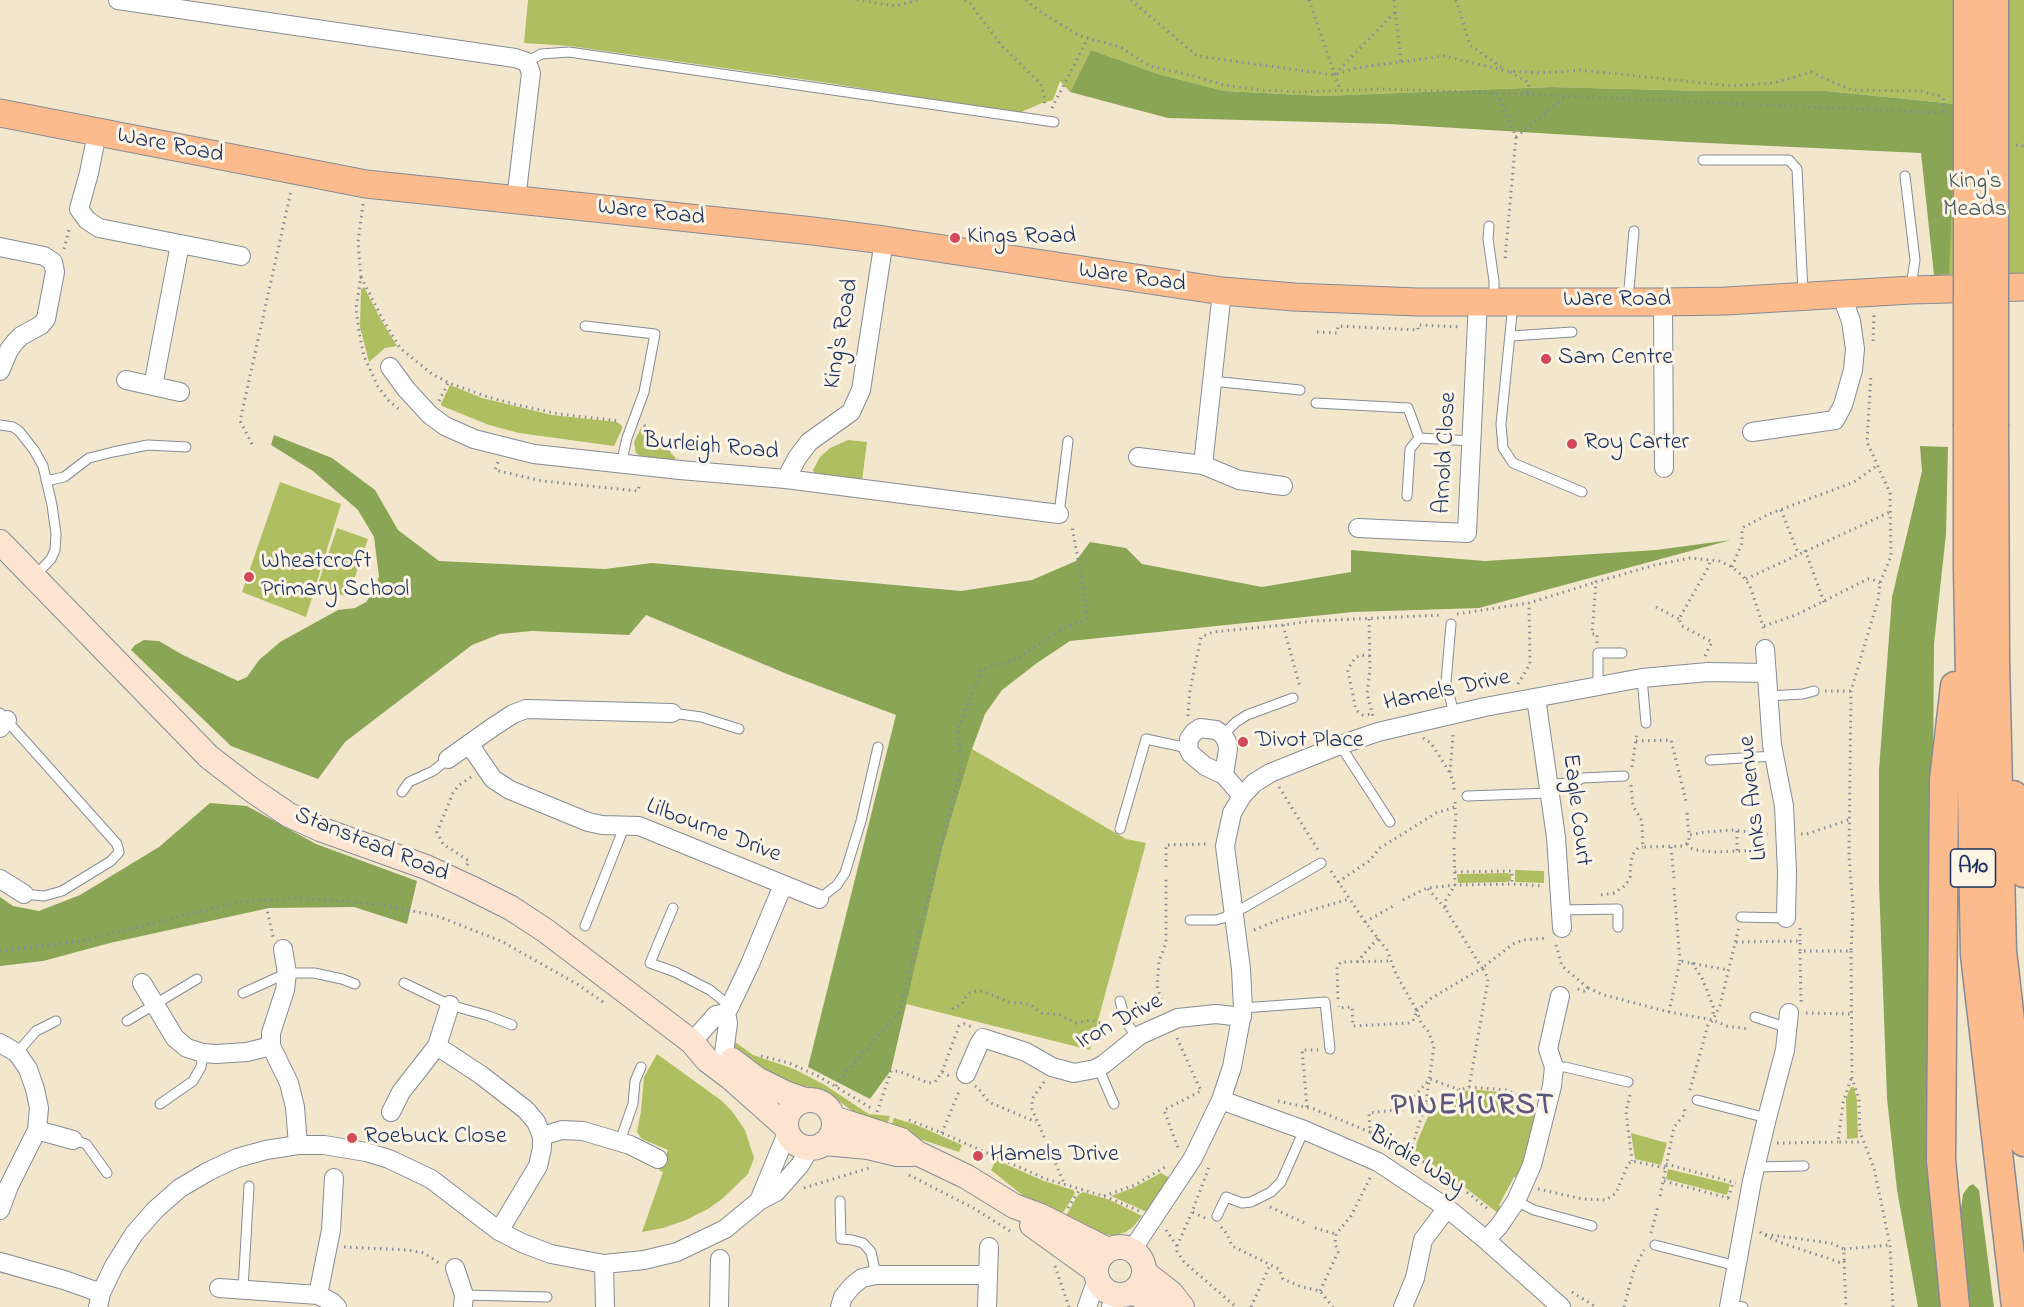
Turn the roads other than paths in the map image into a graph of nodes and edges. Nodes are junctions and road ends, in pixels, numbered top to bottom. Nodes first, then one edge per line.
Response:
1 (118, 0) edge
2 (1968, 0) edge
3 (1994, 0) edge
4 (527, 62) junction
5 (0, 113) edge
6 (1048, 122) road end
7 (97, 133) junction
8 (1703, 160) dead end
9 (1905, 176) dead end
10 (516, 200) junction
11 (1489, 226) dead end
12 (1634, 231) dead end
13 (884, 240) junction
14 (180, 244) junction
15 (0, 247) edge
16 (241, 256) dead end
17 (2024, 287) edge
18 (1911, 290) junction
19 (1222, 291) junction
20 (1842, 294) junction
21 (1803, 297) junction
22 (1495, 301) junction
23 (1628, 301) junction
24 (1663, 302) junction
25 (585, 326) dead end
26 (1572, 333) dead end
27 (1511, 336) junction
28 (390, 367) dead end
29 (0, 371) edge
30 (126, 380) dead end
31 (1212, 381) junction
32 (153, 386) junction
33 (1300, 390) dead end
34 (180, 392) dead end
35 (1316, 403) dead end
36 (0, 424) edge
37 (1981, 426) junction
38 (1752, 432) dead end
39 (1419, 438) junction
40 (1068, 441) dead end
41 (1472, 441) junction
42 (186, 447) dead end
43 (1138, 457) dead end
44 (621, 465) junction
45 (1203, 465) junction
46 (1664, 468) dead end
47 (786, 479) junction
48 (46, 481) junction
49 (1283, 486) dead end
50 (1582, 492) dead end
51 (1407, 496) dead end
52 (1059, 514) joint
53 (1358, 528) dead end
54 (0, 542) edge
55 (1968, 568) junction
56 (34, 577) junction
57 (1451, 624) dead end
58 (1765, 649) road end
59 (1622, 654) dead end
60 (1995, 660) junction
61 (1767, 673) junction
62 (1642, 678) junction
63 (1598, 687) junction
64 (1814, 692) road end
65 (1768, 696) junction
66 (1293, 698) road end
67 (1536, 698) junction
68 (672, 713) joint
69 (1454, 714) junction
70 (2, 720) edge
71 (1646, 723) road end
72 (739, 729) dead end
73 (1223, 735) junction
74 (1191, 740) junction
75 (469, 744) junction
76 (1340, 745) junction
77 (878, 747) dead end
78 (1774, 756) junction
79 (448, 759) joint
80 (1710, 760) dead end
81 (1224, 775) junction
82 (1624, 777) dead end
83 (1550, 789) junction
84 (402, 792) dead end
85 (1242, 796) junction
86 (1467, 796) dead end
87 (1390, 822) dead end
88 (625, 825) junction
89 (1120, 829) dead end
90 (1325, 865) road end
91 (2024, 873) edge
92 (0, 879) edge
93 (783, 885) junction
94 (24, 894) joint
95 (819, 899) joint
96 (673, 908) dead end
97 (1234, 912) junction
98 (1741, 917) dead end
99 (1786, 918) joint
100 (1561, 919) joint
101 (1191, 920) dead end
102 (585, 926) dead end
103 (1618, 927) dead end
104 (283, 949) road end
105 (287, 974) junction
106 (197, 979) dead end
107 (142, 983) dead end
108 (404, 983) dead end
109 (355, 984) dead end
110 (243, 993) dead end
111 (1560, 996) road end
112 (1120, 1001) dead end
113 (155, 1005) junction
114 (450, 1005) junction
115 (728, 1010) junction
116 (1242, 1012) junction
117 (1755, 1017) dead end
118 (1793, 1018) joint
119 (56, 1021) dead end
120 (127, 1021) dead end
121 (512, 1025) dead end
122 (1137, 1037) junction
123 (692, 1042) junction
124 (0, 1043) edge
125 (271, 1046) junction
126 (437, 1046) junction
127 (1330, 1049) road end
128 (17, 1053) junction
129 (203, 1053) junction
130 (724, 1053) junction
131 (641, 1067) dead end
132 (1098, 1067) junction
133 (1554, 1068) junction
134 (965, 1078) road end
135 (1628, 1082) road end
136 (805, 1100) junction
137 (1221, 1100) junction
138 (1697, 1100) dead end
139 (160, 1104) dead end
140 (1114, 1104) dead end
141 (391, 1112) dead end
142 (833, 1118) junction
143 (1767, 1118) junction
144 (37, 1130) junction
145 (786, 1130) junction
146 (1304, 1130) junction
147 (542, 1136) junction
148 (73, 1140) joint
149 (620, 1142) junction
150 (2024, 1142) edge
151 (298, 1145) junction
152 (817, 1146) junction
153 (658, 1159) dead end
154 (910, 1163) junction
155 (1804, 1166) dead end
156 (107, 1173) dead end
157 (1754, 1174) junction
158 (334, 1178) dead end
159 (249, 1186) dead end
160 (840, 1200) dead end
161 (759, 1201) junction
162 (1516, 1201) junction
163 (1014, 1206) junction
164 (1447, 1208) junction
165 (0, 1210) edge
166 (1216, 1219) road end
167 (1592, 1226) dead end
168 (499, 1231) junction
169 (1486, 1240) junction
170 (1651, 1244) road end
171 (990, 1247) dead end
172 (1108, 1250) junction
173 (1132, 1250) junction
174 (720, 1259) dead end
175 (0, 1262) edge
176 (604, 1264) junction
177 (1737, 1266) junction
178 (455, 1268) road end
179 (1144, 1272) junction
180 (876, 1275) junction
181 (987, 1275) junction
182 (1096, 1275) junction
183 (219, 1288) dead end
184 (243, 1289) junction
185 (318, 1295) junction
186 (547, 1297) dead end
187 (1121, 1298) edge
188 (99, 1300) edge
189 (463, 1301) edge
190 (1173, 1306) edge
191 (1405, 1306) edge
192 (1734, 1306) edge
193 (337, 1307) edge
194 (604, 1307) edge
195 (719, 1307) edge
196 (840, 1307) edge
197 (987, 1307) edge
198 (1087, 1307) edge
199 (1560, 1307) edge
200 (1955, 1307) edge
201 (2016, 1307) edge

1 - 4 street
2 - 37 highway, A10, bridge
3 - 37 highway, A10, bridge
4 - 6 lane
4 - 10 street
5 - 7 main road, Ware Road
7 - 10 main road, Ware Road
7 - 14 street
8 - 21 lane
9 - 18 lane
10 - 13 main road, Ware Road
11 - 22 lane
12 - 23 lane
13 - 19 main road, Ware Road
13 - 47 street, King's Road
14 - 16 street
14 - 32 street
15 - 29 street
17 - 18 main road, Ware Road
18 - 20 main road, Ware Road
19 - 22 main road, Ware Road
19 - 31 street
20 - 21 main road, Ware Road
20 - 38 street
21 - 24 main road, Ware Road
22 - 23 main road, Ware Road
22 - 27 lane
22 - 41 street, Arnold Close
23 - 24 main road, Ware Road
24 - 46 street
25 - 44 lane
26 - 27 lane
27 - 50 lane
28 - 44 street, Burleigh Road
30 - 32 street
31 - 33 lane
31 - 45 street
32 - 34 street
35 - 39 lane
36 - 48 lane
37 - 55 highway, A10
37 - 60 highway, A10
39 - 41 lane
39 - 51 lane
40 - 52 lane
41 - 53 street, Arnold Close
42 - 48 lane
43 - 45 street
44 - 47 street, Burleigh Road
45 - 49 street
47 - 52 street, Burleigh Road
48 - 56 lane
54 - 56 main road, Stanstead Road
55 - 200 highway
55 - 201 highway, A10
56 - 123 main road, Stanstead Road
57 - 69 lane
58 - 61 street, Links Avenue
59 - 63 lane
60 - 91 highway
60 - 150 highway, A10
61 - 62 street, Hamels Drive
61 - 65 street, Links Avenue
62 - 63 street, Hamels Drive
62 - 71 lane
63 - 67 street, Hamels Drive
64 - 65 lane
65 - 78 street, Links Avenue
66 - 73 lane
67 - 69 street, Hamels Drive
67 - 83 street, Eagle Court
68 - 72 lane
68 - 75 street
69 - 76 street, Hamels Drive
70 - 94 lane
73 - 74 street
73 - 81 street
74 - 81 street
74 - 89 lane
75 - 79 street
75 - 88 street, Lilbourne Drive
76 - 85 street, Hamels Drive
76 - 87 lane
77 - 95 lane
78 - 80 lane
78 - 99 street, Links Avenue
79 - 84 lane
81 - 85 street
82 - 83 lane
83 - 86 lane
83 - 100 street, Eagle Court
85 - 97 street, Hamels Drive
88 - 93 street, Lilbourne Drive
88 - 102 lane, Lilbourne Drive
90 - 97 lane
92 - 94 street
93 - 95 street, Lilbourne Drive
93 - 115 street, Lilbourne Drive
96 - 115 lane
97 - 101 lane
97 - 116 street, Hamels Drive
98 - 99 lane
100 - 103 lane
104 - 105 street
105 - 109 lane
105 - 110 lane
105 - 125 street
106 - 113 lane
107 - 113 street
108 - 114 lane
111 - 133 street
112 - 122 lane
113 - 120 lane
113 - 129 street
114 - 121 lane
114 - 126 street
115 - 123 street, Lilbourne Drive
115 - 130 street, Lilbourne Drive
116 - 122 street, Iron Drive
116 - 127 lane
116 - 137 street, Hamels Drive
117 - 118 lane
118 - 143 street
119 - 128 lane
122 - 132 street, Iron Drive
123 - 130 main road, Stanstead Road
123 - 145 main road, Stanstead Road
124 - 128 street
125 - 129 street
125 - 151 street
126 - 141 street
126 - 147 street
128 - 144 street
129 - 139 lane
130 - 136 main road, Stanstead Road
131 - 149 lane
132 - 134 street, Iron Drive
132 - 140 lane
133 - 135 lane
133 - 162 street
136 - 142 main road
136 - 145 main road
137 - 146 street, Birdie Way
137 - 173 street, Hamels Drive
138 - 143 lane
142 - 152 main road
142 - 154 main road
143 - 157 street
144 - 148 street
144 - 165 street
145 - 152 main road
145 - 161 street
146 - 164 street, Birdie Way
146 - 166 lane
147 - 149 street
147 - 168 street
148 - 156 lane
149 - 153 street
151 - 168 street
151 - 188 street
152 - 154 main road
152 - 161 street
154 - 163 main road
155 - 157 lane
157 - 177 street
158 - 185 street
159 - 184 lane
160 - 180 lane
161 - 176 street
162 - 167 lane
162 - 169 street
163 - 172 main road
163 - 182 main road
164 - 169 street, Birdie Way
164 - 191 street
168 - 176 street
169 - 199 street, Birdie Way
170 - 177 lane
171 - 181 street
172 - 173 main road
172 - 182 main road
173 - 179 main road
174 - 195 street
175 - 188 street
176 - 194 street
177 - 192 street
178 - 189 street
179 - 187 main road
179 - 190 main road
180 - 181 street
180 - 196 street
181 - 197 street
182 - 187 main road
182 - 198 street
183 - 184 street
184 - 185 street
185 - 193 street
186 - 189 lane
187 - 190 main road

